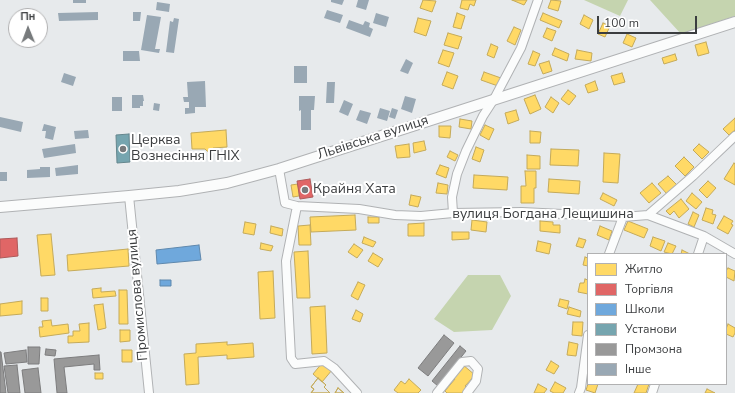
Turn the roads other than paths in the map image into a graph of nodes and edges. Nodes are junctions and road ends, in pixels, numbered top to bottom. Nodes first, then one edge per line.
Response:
1 (538, 0) edge
2 (735, 22) edge
3 (494, 99) junction
4 (735, 136) edge
5 (279, 169) junction
6 (129, 196) junction
7 (297, 206) junction
8 (0, 207) edge
9 (453, 213) junction
10 (648, 215) junction
11 (623, 217) junction
12 (704, 236) junction
13 (609, 253) edge
14 (698, 253) edge
15 (735, 254) edge
16 (587, 343) edge
17 (148, 393) edge
18 (356, 393) edge
19 (437, 393) edge
20 (467, 393) edge
21 (579, 393) edge

1 - 3 street
2 - 3 main road, Львівська вулиця
3 - 5 main road, Львівська вулиця
3 - 9 street
4 - 10 street, вулиця Богдана Лещишина
5 - 6 main road, Львівська вулиця
5 - 7 street
6 - 8 main road, Львівська вулиця
6 - 17 street, Промислова вулиця
7 - 9 street, вулиця Богдана Лещишина
7 - 18 street
9 - 11 street, вулиця Богдана Лещишина
10 - 11 street, вулиця Богдана Лещишина
10 - 12 street
11 - 13 street
12 - 14 street
12 - 15 street
16 - 21 street
19 - 20 street

